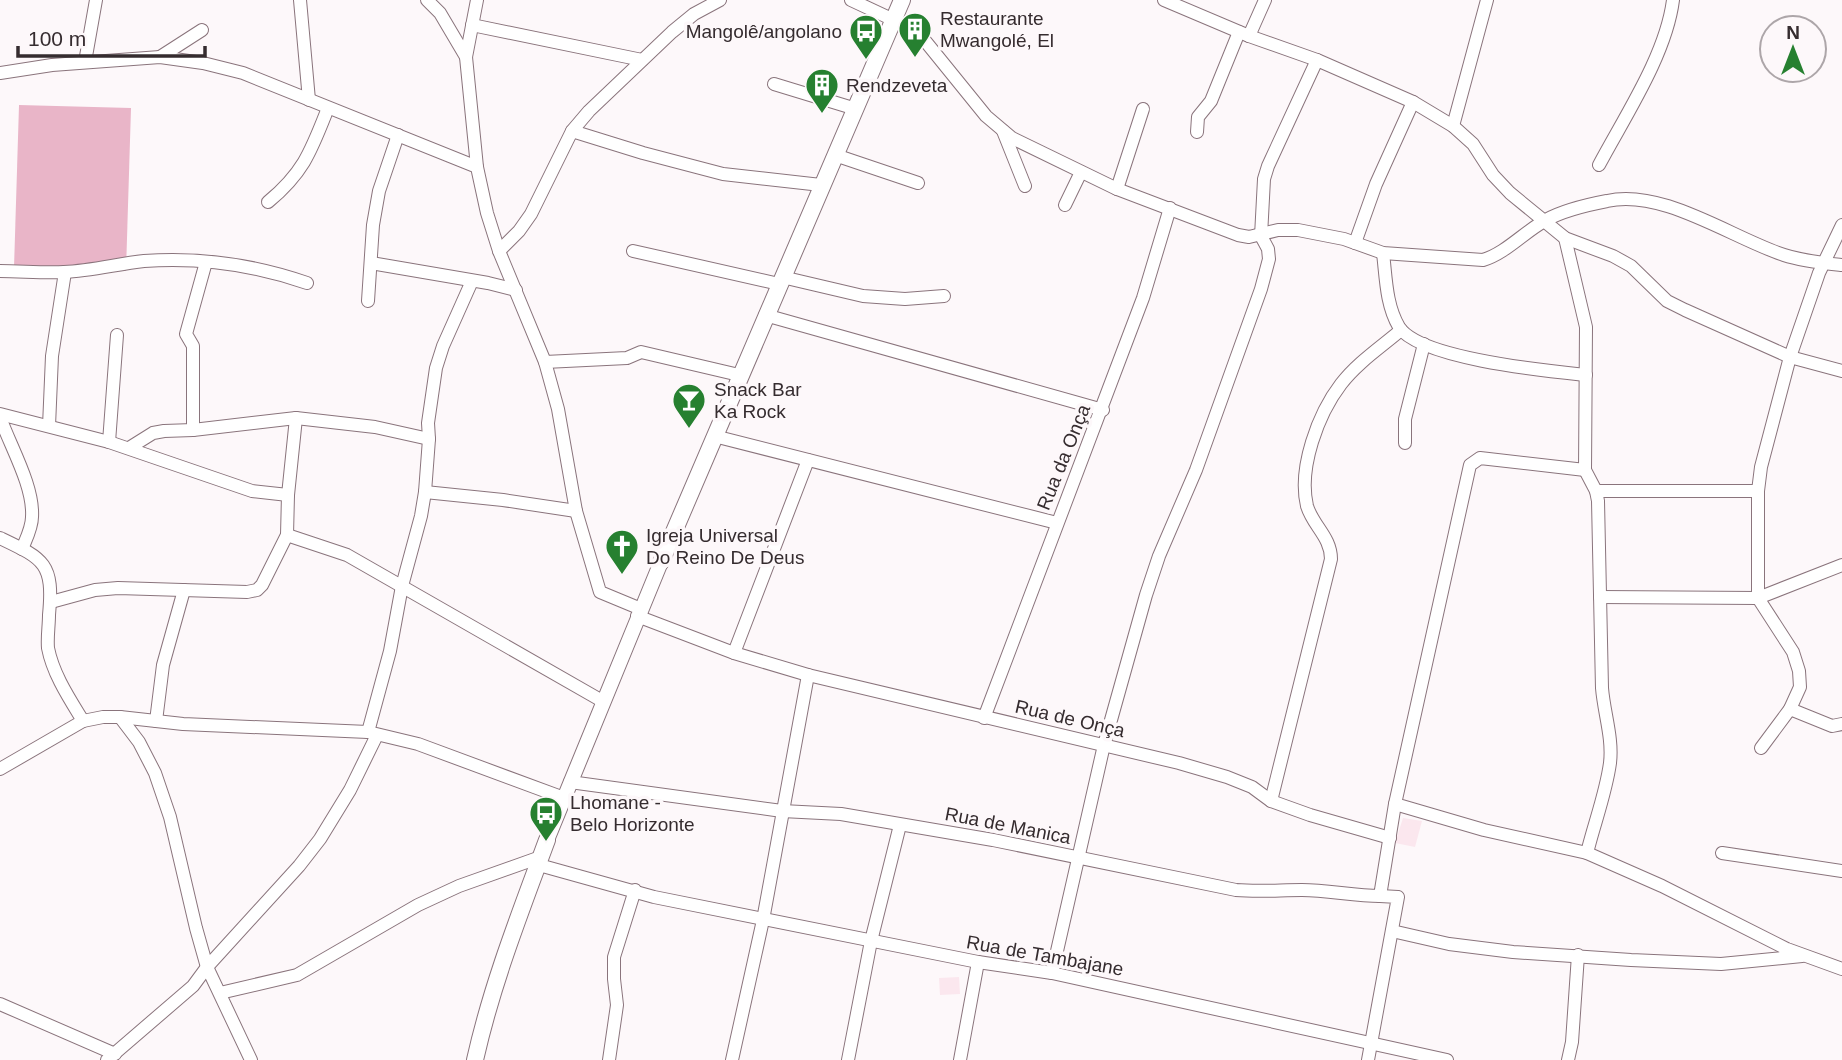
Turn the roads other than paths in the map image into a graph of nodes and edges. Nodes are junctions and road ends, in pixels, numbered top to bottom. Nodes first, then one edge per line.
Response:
1 (96, 0) edge
2 (300, 0) edge
3 (427, 0) edge
4 (477, 0) edge
5 (720, 0) edge
6 (851, 0) edge
7 (902, 0) edge
8 (1164, 0) edge
9 (1265, 0) edge
10 (1487, 0) edge
11 (1673, 0) edge
12 (894, 19) junction
13 (472, 25) junction
14 (202, 30) dead end
15 (1244, 34) junction
16 (160, 57) junction
17 (466, 57) junction
18 (642, 60) junction
19 (1317, 60) junction
20 (85, 62) junction
21 (0, 72) edge
22 (774, 83) dead end
23 (309, 100) junction
24 (1413, 102) junction
25 (328, 108) junction
26 (1143, 108) dead end
27 (856, 109) junction
28 (1453, 126) junction
29 (572, 131) junction
30 (1003, 131) junction
31 (1196, 132) dead end
32 (398, 135) junction
33 (835, 155) junction
34 (1599, 165) dead end
35 (477, 167) junction
36 (1081, 173) junction
37 (918, 183) dead end
38 (821, 185) junction
39 (1026, 186) dead end
40 (1117, 189) junction
41 (268, 202) dead end
42 (1065, 205) dead end
43 (1170, 208) junction
44 (1545, 220) junction
45 (1842, 225) edge
46 (1261, 236) junction
47 (1564, 238) junction
48 (1355, 243) junction
49 (499, 251) junction
50 (634, 251) dead end
51 (1383, 253) junction
52 (206, 262) junction
53 (371, 263) junction
54 (1824, 263) junction
55 (1842, 265) edge
56 (0, 271) edge
57 (65, 272) junction
58 (780, 280) junction
59 (472, 281) junction
60 (307, 283) dead end
61 (516, 290) junction
62 (944, 296) dead end
63 (368, 301) dead end
64 (765, 315) junction
65 (1401, 330) junction
66 (117, 335) dead end
67 (1424, 344) junction
68 (1790, 357) junction
69 (545, 362) junction
70 (1842, 371) edge
71 (739, 375) junction
72 (1586, 375) junction
73 (1102, 410) junction
74 (0, 416) edge
75 (296, 418) junction
76 (49, 426) junction
77 (193, 430) junction
78 (714, 436) junction
79 (429, 439) junction
80 (109, 442) junction
81 (1405, 443) dead end
82 (129, 448) junction
83 (808, 460) junction
84 (1585, 470) junction
85 (1596, 491) junction
86 (1758, 491) junction
87 (425, 492) junction
88 (288, 495) junction
89 (576, 510) junction
90 (1057, 523) junction
91 (287, 535) junction
92 (0, 538) edge
93 (22, 549) junction
94 (661, 562) joint
95 (1842, 565) edge
96 (402, 586) junction
97 (184, 590) junction
98 (1600, 597) junction
99 (1758, 598) junction
100 (51, 602) junction
101 (639, 612) junction
102 (734, 653) junction
103 (808, 675) junction
104 (604, 702) junction
105 (1790, 709) junction
106 (120, 717) junction
107 (984, 718) junction
108 (83, 721) junction
109 (156, 721) junction
110 (1842, 724) edge
111 (372, 733) junction
112 (1104, 745) junction
113 (1761, 748) dead end
114 (0, 769) edge
115 (570, 782) junction
116 (564, 798) junction
117 (1271, 801) junction
118 (1395, 804) junction
119 (782, 811) junction
120 (900, 825) junction
121 (1390, 838) junction
122 (547, 840) joint
123 (1587, 853) junction
124 (1722, 853) dead end
125 (1078, 858) junction
126 (539, 862) junction
127 (1842, 871) edge
128 (635, 890) junction
129 (1380, 896) junction
130 (763, 920) junction
131 (1392, 931) junction
132 (871, 942) junction
133 (1578, 955) junction
134 (1804, 956) junction
135 (978, 962) junction
136 (207, 967) junction
137 (1842, 969) edge
138 (1052, 973) junction
139 (220, 993) junction
140 (0, 1004) edge
141 (1372, 1044) junction
142 (111, 1057) edge
143 (251, 1060) edge
144 (475, 1060) edge
145 (609, 1060) edge
146 (732, 1060) edge
147 (848, 1060) edge
148 (960, 1060) edge
149 (1368, 1060) edge
150 (1447, 1060) edge
151 (1568, 1060) edge

1 - 20 street
2 - 23 street
3 - 17 street
4 - 13 street
5 - 18 street
6 - 12 street
7 - 12 main road
8 - 15 street
9 - 15 street
10 - 28 street
11 - 34 street
12 - 27 main road
12 - 30 street
13 - 17 street
13 - 18 street
14 - 16 street
15 - 19 street
15 - 31 street
16 - 20 street
16 - 23 street
17 - 35 street
18 - 29 street
19 - 24 street
19 - 46 street
20 - 21 street
22 - 27 street
23 - 25 street
24 - 28 street
24 - 48 street
25 - 32 street
25 - 41 street
26 - 40 street
27 - 33 main road
28 - 44 street
29 - 38 street
29 - 49 street
30 - 36 street
30 - 39 street
32 - 35 street
32 - 53 street
33 - 37 street
33 - 38 main road
35 - 49 street
36 - 40 street
36 - 42 street
38 - 58 main road
40 - 43 street
43 - 46 street
43 - 73 street, Rua da Onça
44 - 47 street
44 - 51 street
44 - 54 street
45 - 54 street
46 - 48 street
46 - 112 street
47 - 68 street
47 - 72 street
48 - 51 street
49 - 61 street
50 - 58 street
51 - 65 street
52 - 57 street
52 - 60 street
52 - 77 street
53 - 59 street
53 - 63 street
54 - 55 street
54 - 68 street
56 - 57 street
57 - 76 street
58 - 62 street
58 - 64 main road
59 - 61 street
59 - 79 street
61 - 69 street
64 - 71 main road
64 - 73 street
65 - 67 street
65 - 117 street
66 - 80 street
67 - 72 street
67 - 81 street
68 - 70 street
68 - 86 street
69 - 71 street
69 - 89 street
71 - 78 main road
72 - 84 street
73 - 90 street, Rua da Onça
74 - 76 street
74 - 93 street
75 - 77 street
75 - 79 street
75 - 88 street
76 - 80 street
77 - 82 street
78 - 83 street
78 - 94 main road
79 - 87 street
80 - 82 street
82 - 88 street
83 - 90 street
83 - 102 street
84 - 85 street
84 - 118 street
85 - 86 street
85 - 98 street
86 - 99 street
87 - 89 street
87 - 96 street
88 - 91 street
89 - 101 street, Rua de Onça
90 - 107 street, Rua da Onça
91 - 96 street
91 - 97 street
92 - 93 street
93 - 100 street
94 - 101 street
95 - 99 street
96 - 104 street
96 - 111 street
97 - 100 street
97 - 109 street
98 - 99 street
98 - 123 street
99 - 105 street
100 - 108 street
101 - 102 street, Rua de Onça
101 - 104 street
102 - 103 street, Rua de Onça
103 - 107 street, Rua de Onça
103 - 119 street
104 - 115 street
105 - 110 street
105 - 113 street
106 - 108 street
106 - 109 street
106 - 136 street
107 - 112 street, Rua de Onça
108 - 114 street
109 - 111 street
111 - 116 street
111 - 136 street
112 - 117 street, Rua de Onça
112 - 125 street
115 - 116 street
115 - 119 street, Rua de Manica
116 - 122 street
117 - 121 street, Rua de Onça
118 - 121 street
118 - 123 street
119 - 120 street, Rua de Manica
119 - 130 street
120 - 125 street, Rua de Manica
120 - 132 street
121 - 129 street
122 - 126 main road
123 - 134 street
124 - 127 street
125 - 129 street, Rua de Manica
125 - 138 street
126 - 128 street, Rua de Tambajane
126 - 139 street
126 - 144 main road
128 - 130 street, Rua de Tambajane
128 - 145 street
129 - 131 street
130 - 132 street, Rua de Tambajane
130 - 146 street
131 - 133 street
131 - 141 street
132 - 135 street, Rua de Tambajane
132 - 147 street
133 - 134 street
133 - 151 street
134 - 137 street
135 - 138 street, Rua de Tambajane
135 - 148 street
136 - 139 street
136 - 142 street
138 - 141 street, Rua de Tambajane
139 - 143 street
140 - 142 street
141 - 149 street
141 - 150 street, Rua de Tambajane

